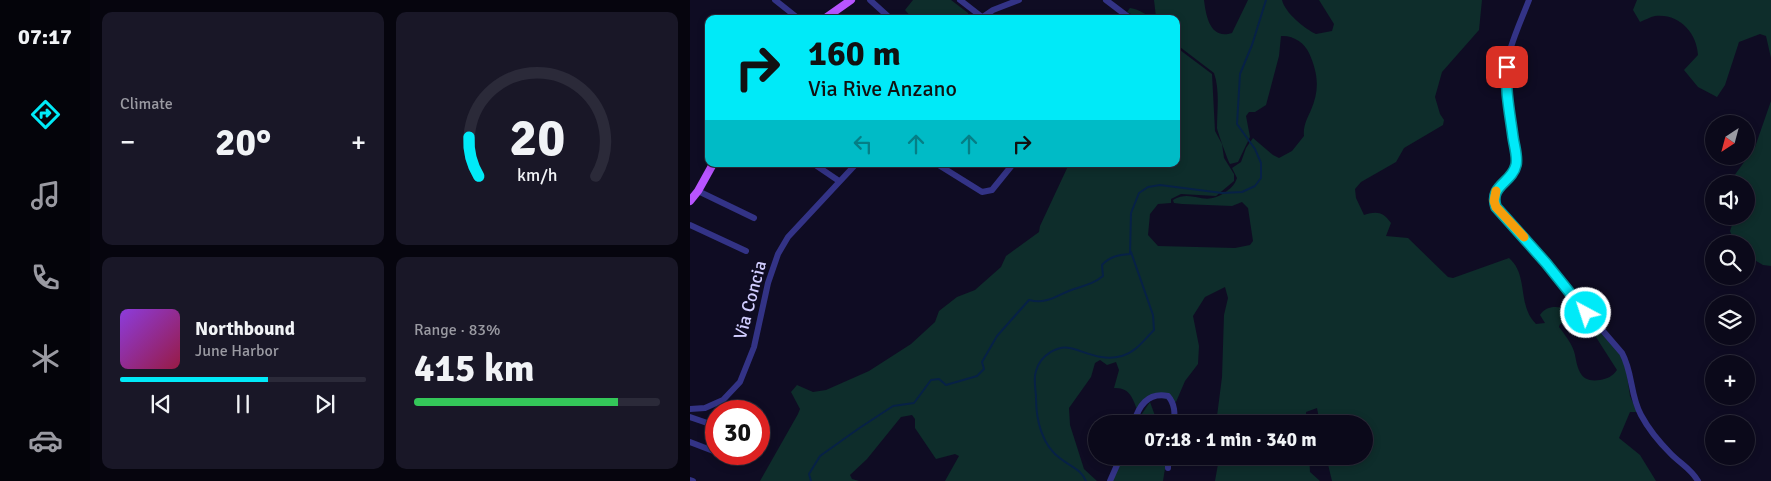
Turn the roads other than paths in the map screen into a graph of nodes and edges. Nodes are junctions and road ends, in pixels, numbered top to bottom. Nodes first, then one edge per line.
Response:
1 (775, 0) edge
2 (851, 0) edge
3 (870, 0) edge
4 (960, 0) edge
5 (1019, 0) edge
6 (1106, 0) edge
7 (1529, 0) edge
8 (794, 15) edge
9 (830, 15) edge
10 (887, 15) edge
11 (978, 15) edge
12 (987, 15) edge
13 (1126, 15) edge
14 (711, 167) edge
15 (818, 167) edge
16 (853, 167) edge
17 (942, 167) edge
18 (1011, 167) edge
19 (840, 182) junction
20 (698, 191) junction
21 (690, 201) edge
22 (754, 218) dead end
23 (690, 225) edge
24 (746, 251) dead end
25 (690, 409) edge
26 (1137, 415) edge
27 (1176, 415) edge
28 (690, 417) edge
29 (705, 422) edge
30 (690, 442) edge
31 (705, 448) edge
32 (1118, 465) edge
33 (1110, 481) edge
34 (1698, 481) edge

1 - 8 street
2 - 9 main road
3 - 10 street
4 - 11 street
5 - 12 street
6 - 13 street
7 - 34 street
14 - 20 main road
15 - 19 street
16 - 19 street, Via Concia
17 - 18 street
19 - 25 street, Via Concia
20 - 21 main road
20 - 22 street
23 - 24 street
26 - 27 street
28 - 29 street
30 - 31 street
32 - 33 street

